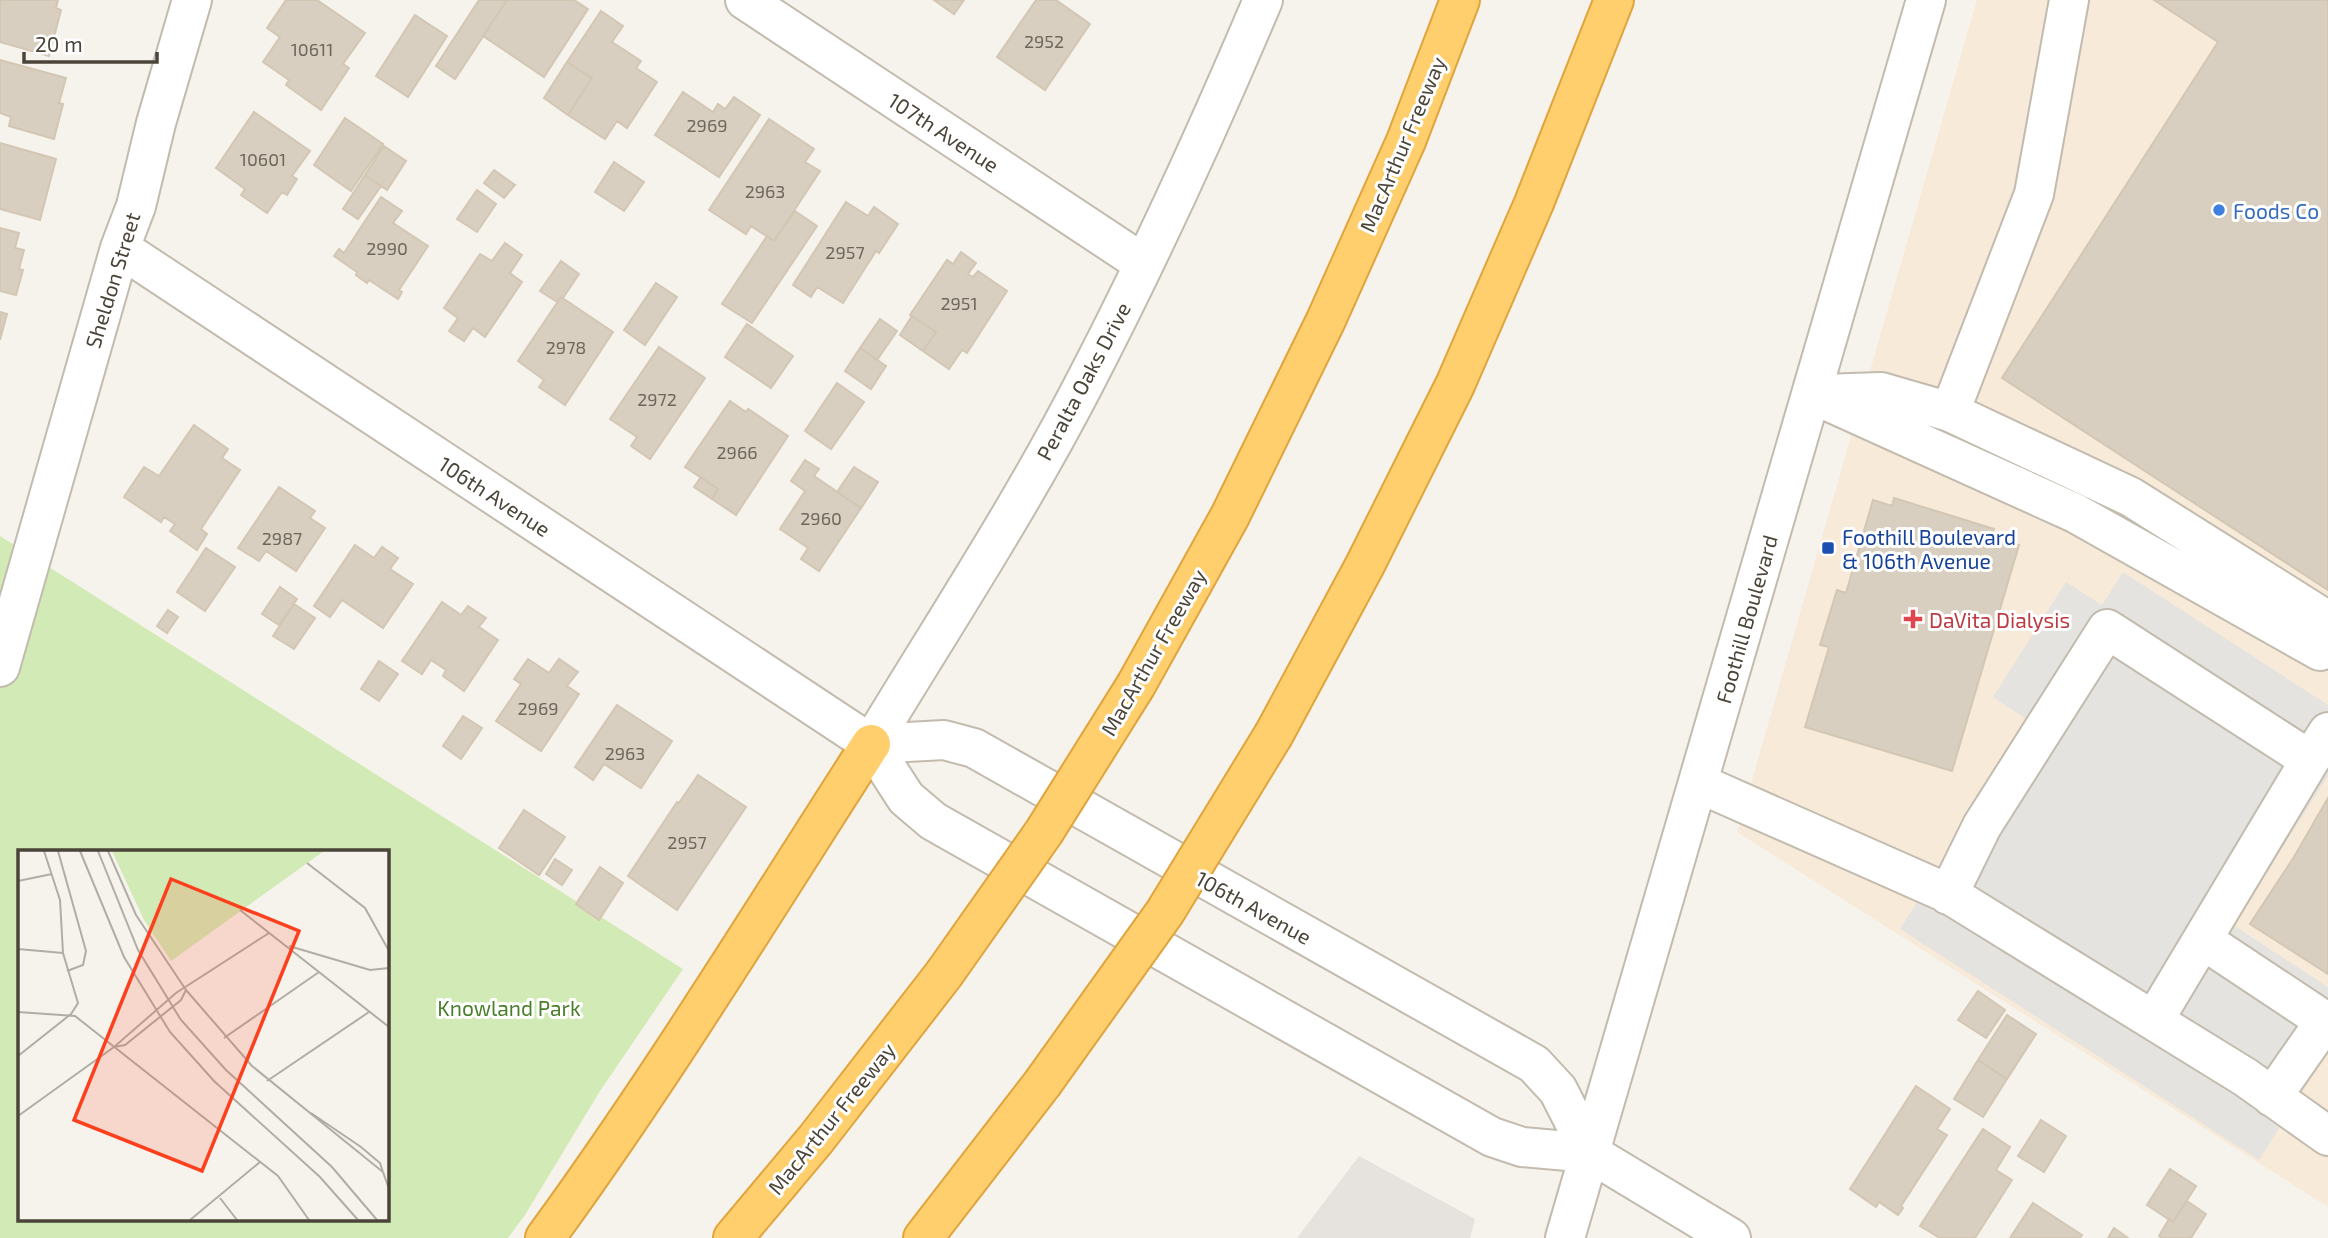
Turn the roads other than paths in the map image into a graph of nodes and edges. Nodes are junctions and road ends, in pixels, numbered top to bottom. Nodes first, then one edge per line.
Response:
1 (163, 0) edge
2 (192, 0) edge
3 (744, 0) edge
4 (1263, 0) edge
5 (1460, 0) edge
6 (1614, 0) edge
7 (1926, 0) edge
8 (2069, 0) edge
9 (156, 123) junction
10 (120, 248) junction
11 (1144, 264) junction
12 (1812, 394) junction
13 (1950, 412) junction
14 (2328, 621) edge
15 (2328, 648) edge
16 (0, 667) edge
17 (871, 744) junction
18 (2319, 746) edge
19 (1698, 783) junction
20 (1948, 895) junction
21 (2203, 940) junction
22 (2154, 1020) junction
23 (2272, 1097) junction
24 (2328, 1136) edge
25 (1590, 1153) junction
26 (545, 1238) edge
27 (733, 1238) edge
28 (923, 1238) edge
29 (1565, 1238) edge
30 (1731, 1238) edge

1 - 9 street
2 - 9 street, Sheldon Street
3 - 11 street, 107th Avenue
4 - 11 street, Peralta Oaks Drive
5 - 27 highway, MacArthur Freeway, bridge
6 - 28 highway, bridge
7 - 12 street, Foothill Boulevard
8 - 13 street
9 - 10 street, Sheldon Street
10 - 16 street, Sheldon Street
10 - 17 street, 106th Avenue
11 - 17 street, Peralta Oaks Drive
12 - 13 street
12 - 15 street
12 - 19 street, Foothill Boulevard
13 - 14 street
17 - 25 street, 106th Avenue
17 - 25 street, 106th Avenue
17 - 26 highway
18 - 20 street
18 - 21 street
19 - 20 street
19 - 25 street, Foothill Boulevard
20 - 22 street
21 - 22 street
21 - 23 street
22 - 23 street
23 - 24 street
25 - 29 street, Foothill Boulevard
25 - 30 street, 106th Avenue

